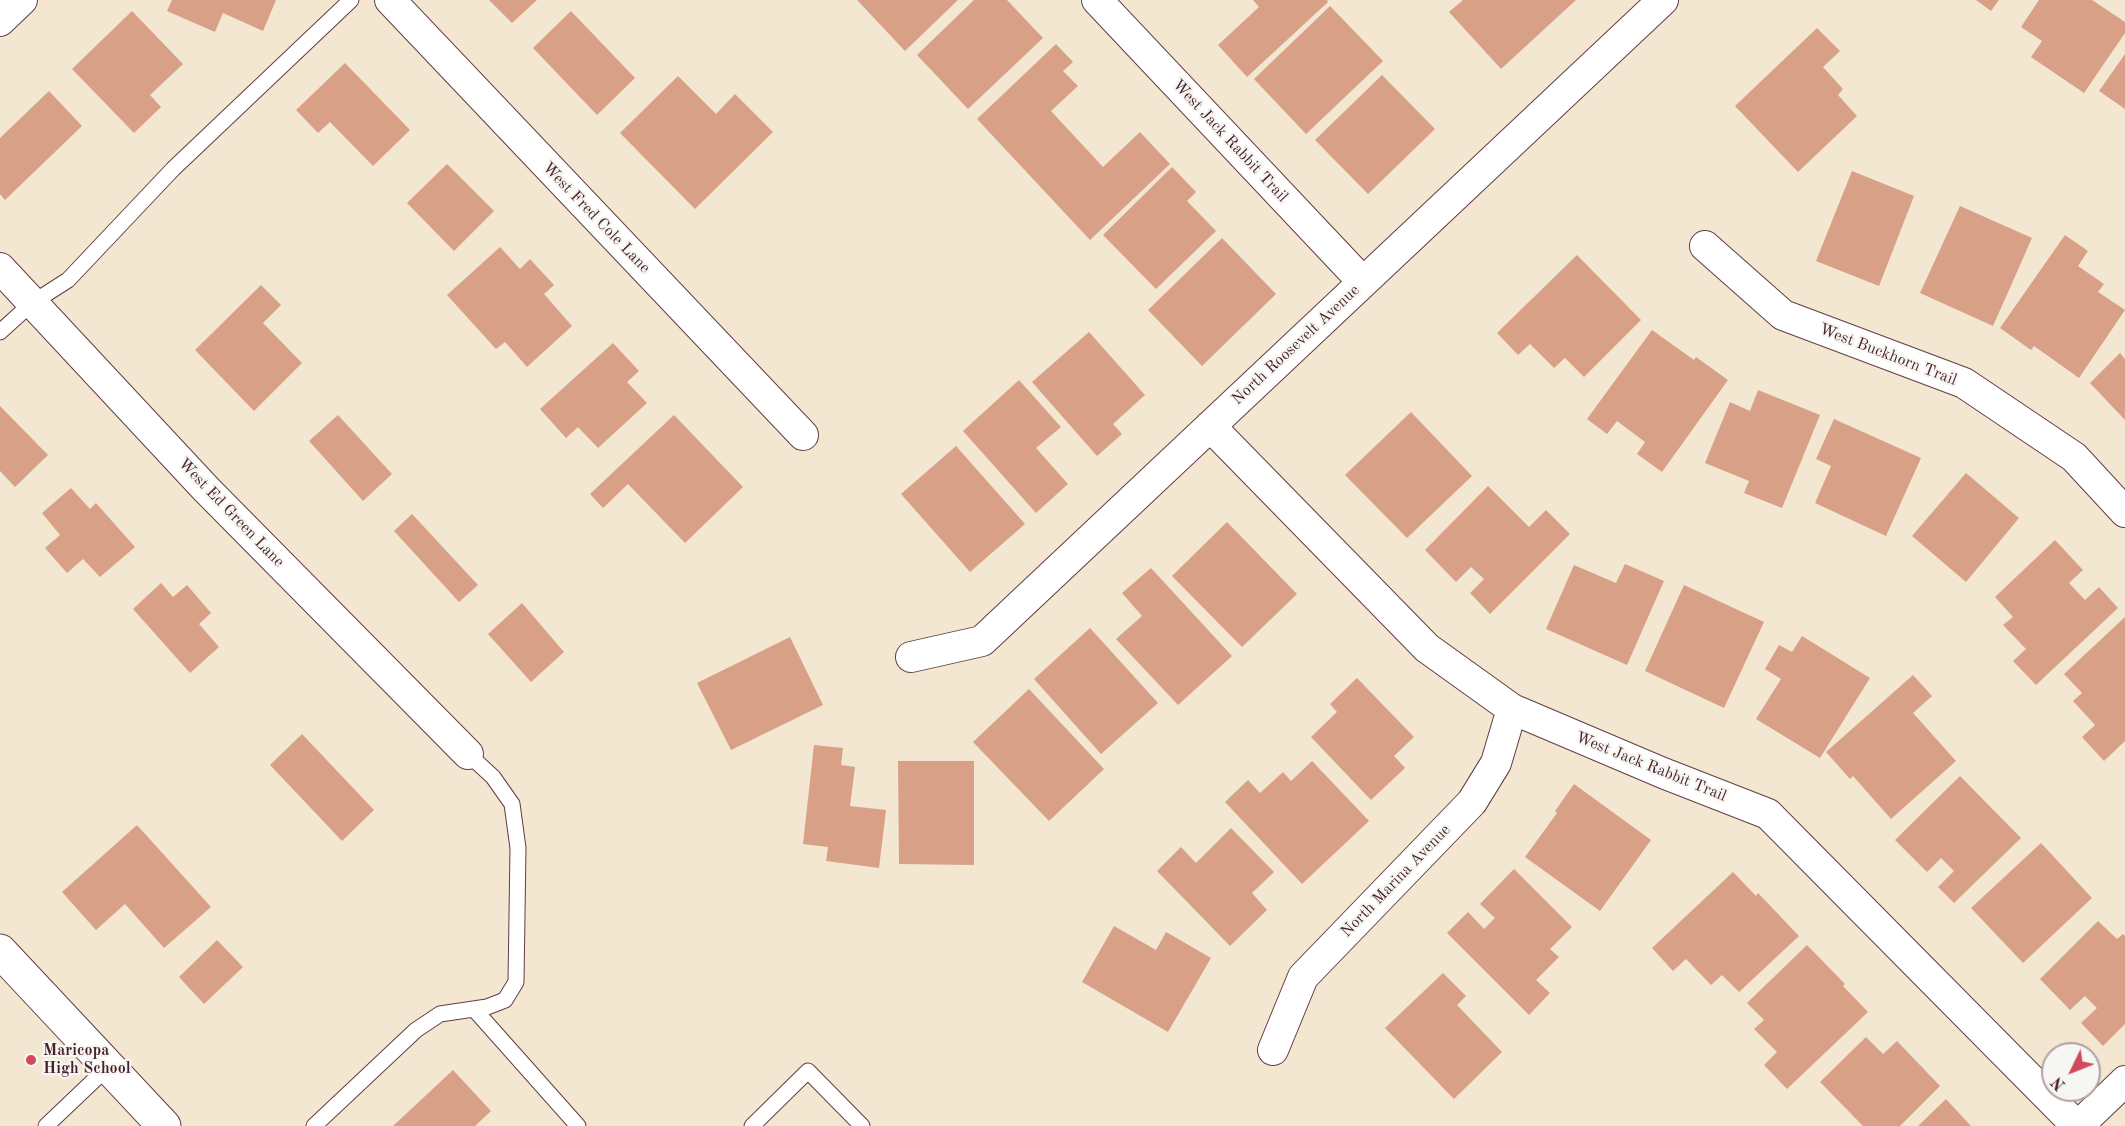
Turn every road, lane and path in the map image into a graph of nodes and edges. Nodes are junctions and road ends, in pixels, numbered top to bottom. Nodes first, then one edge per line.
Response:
1 (22, 0) edge
2 (351, 0) edge
3 (390, 0) edge
4 (1097, 0) edge
5 (1663, 0) edge
6 (0, 21) edge
7 (1705, 246) dead end
8 (0, 268) edge
9 (1363, 282) junction
10 (32, 303) junction
11 (0, 332) edge
12 (1210, 426) junction
13 (803, 435) dead end
14 (2125, 512) edge
15 (911, 657) dead end
16 (1512, 709) junction
17 (468, 754) joint
18 (0, 951) edge
19 (474, 1009) junction
20 (1273, 1050) dead end
21 (108, 1067) junction
22 (2125, 1081) edge
23 (46, 1126) edge
24 (164, 1126) edge
25 (314, 1126) edge
26 (578, 1126) edge
27 (752, 1126) edge
28 (862, 1126) edge
29 (2077, 1126) edge

1 - 6 street
2 - 10 lane
3 - 13 street, West Fred Cole Lane
4 - 9 street, West Jack Rabbit Trail
5 - 9 street, North Roosevelt Avenue
7 - 14 street, West Buckhorn Trail
8 - 10 street, West Ed Green Lane
9 - 12 street, North Roosevelt Avenue
10 - 11 lane
10 - 17 street, West Ed Green Lane
12 - 15 street, North Roosevelt Avenue
12 - 16 street, West Jack Rabbit Trail
16 - 20 street, North Marina Avenue
16 - 29 street, West Jack Rabbit Trail
17 - 19 lane
18 - 21 street
19 - 25 lane
19 - 26 lane
21 - 23 lane
21 - 24 street
22 - 29 street
27 - 28 lane

